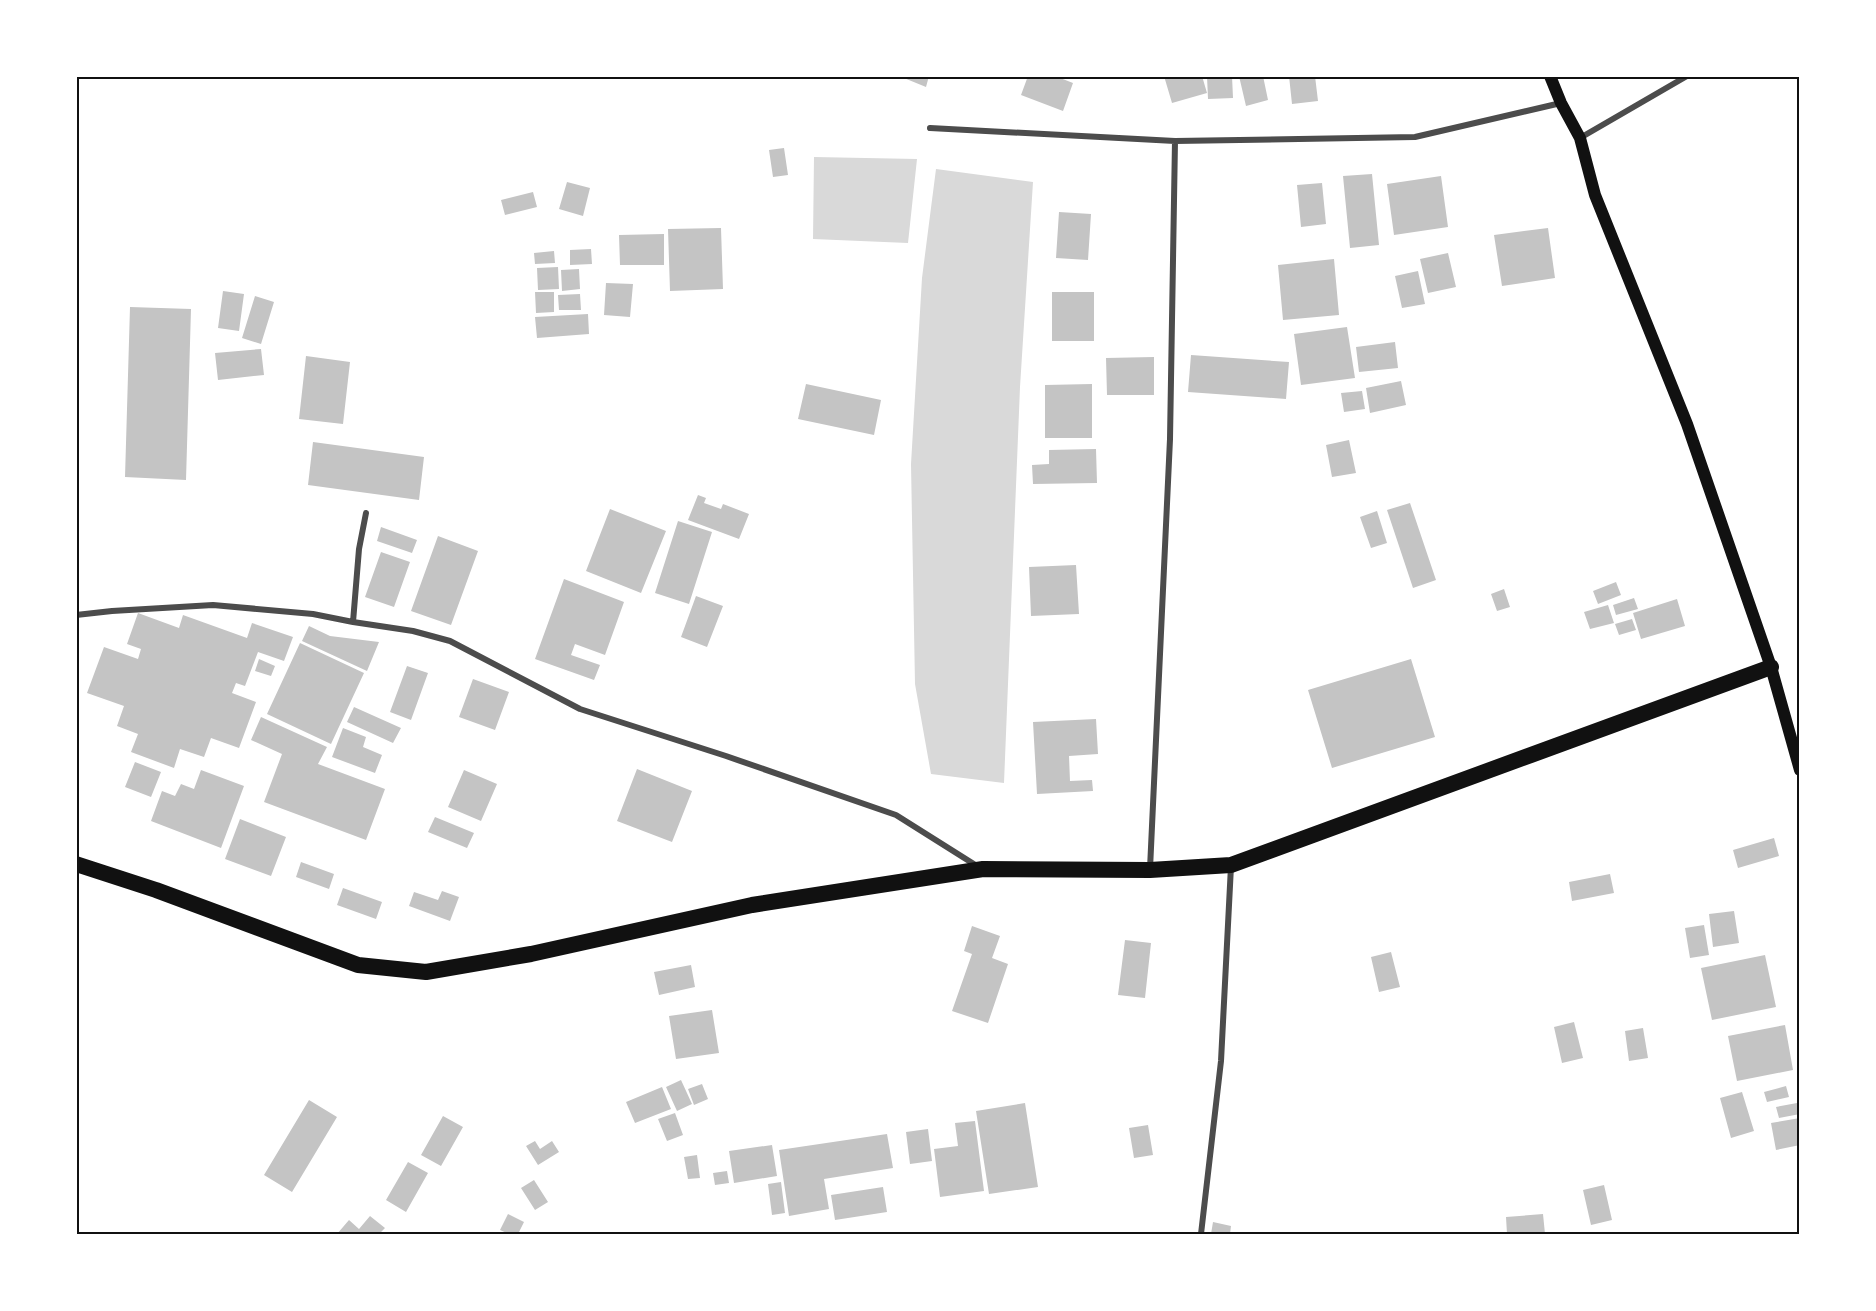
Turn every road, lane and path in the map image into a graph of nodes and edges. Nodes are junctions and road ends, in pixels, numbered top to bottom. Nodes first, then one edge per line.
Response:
1 (1550, 76) edge
2 (1687, 76) edge
3 (1561, 103) junction
4 (930, 128) dead end
5 (1580, 138) junction
6 (1175, 141) junction
7 (366, 513) dead end
8 (76, 615) edge
9 (353, 622) junction
10 (1771, 667) junction
11 (1800, 770) edge
12 (76, 864) edge
13 (1231, 866) junction
14 (983, 869) junction
15 (1150, 870) junction
16 (1201, 1234) edge

1 - 3 main road
2 - 5 street
3 - 5 main road
3 - 6 street
4 - 6 street
5 - 10 main road
6 - 15 street
7 - 9 street
8 - 9 street
9 - 14 street
10 - 11 main road
10 - 13 highway
12 - 14 highway
13 - 15 highway
13 - 16 street
14 - 15 highway

